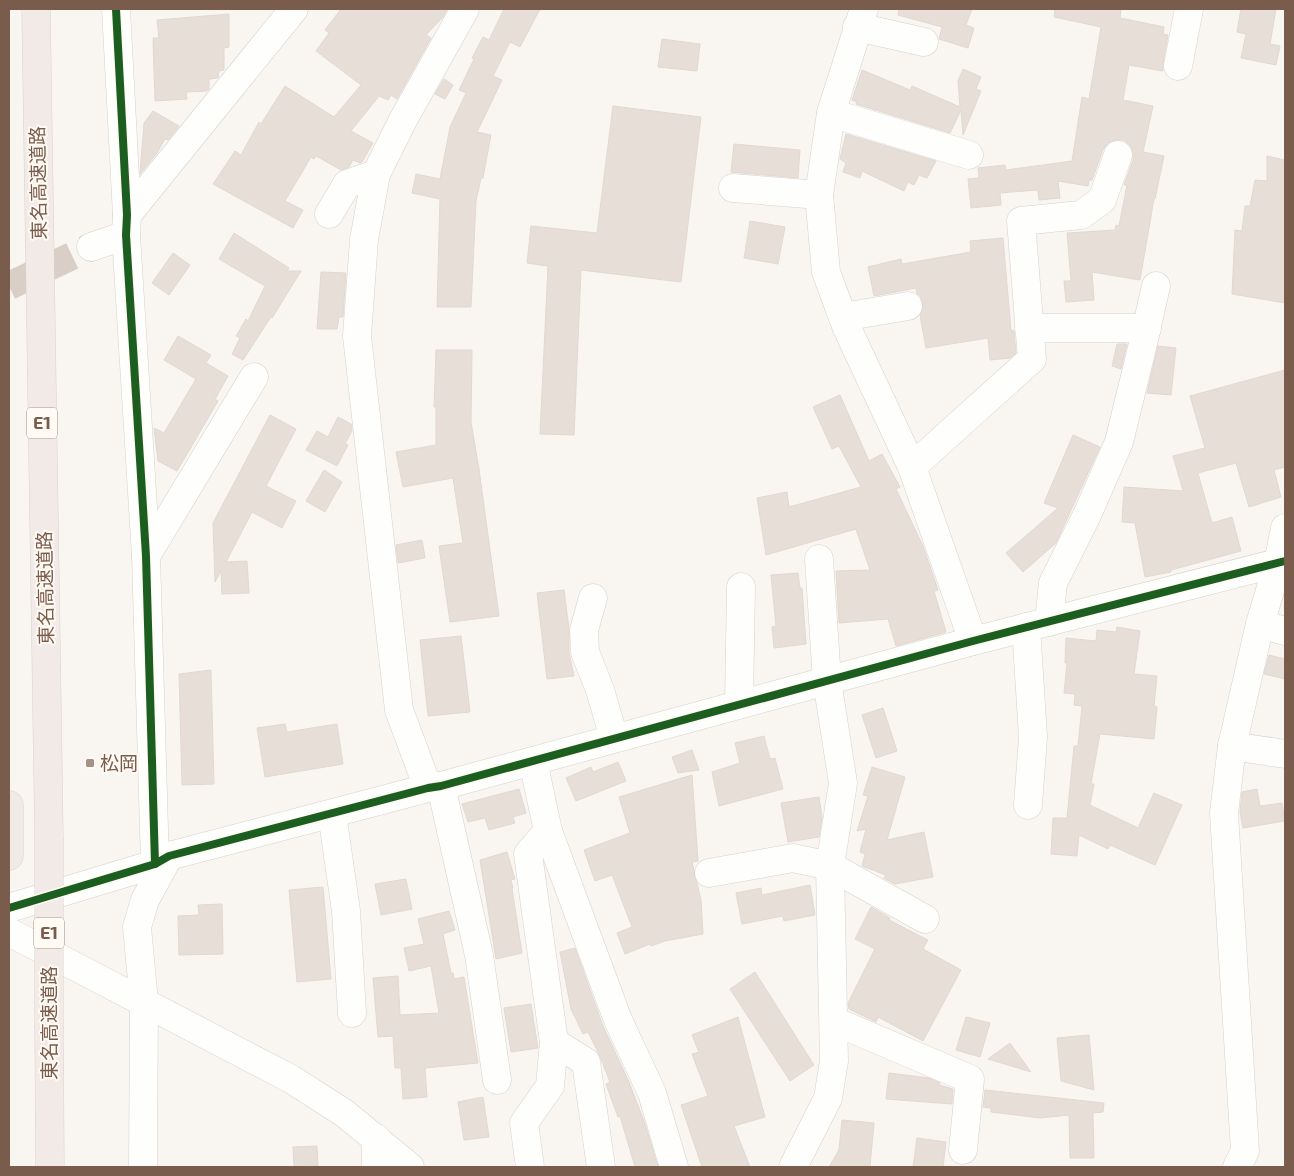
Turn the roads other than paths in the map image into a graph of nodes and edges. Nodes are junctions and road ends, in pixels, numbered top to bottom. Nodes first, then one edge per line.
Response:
1 (36, 9) edge
2 (116, 9) edge
3 (294, 9) edge
4 (465, 9) edge
5 (1189, 9) edge
6 (861, 18) edge
7 (924, 42) dead end
8 (1178, 66) dead end
9 (831, 113) junction
10 (969, 155) dead end
11 (1118, 155) dead end
12 (376, 174) junction
13 (733, 188) dead end
14 (819, 195) junction
15 (329, 214) dead end
16 (126, 225) junction
17 (91, 247) tunnel mouth
18 (1156, 286) dead end
19 (908, 306) dead end
20 (843, 317) junction
21 (1029, 328) junction
22 (1146, 328) junction
23 (254, 377) dead end
24 (912, 467) junction
25 (1285, 528) edge
26 (146, 556) junction
27 (819, 559) dead end
28 (1281, 562) edge
29 (741, 587) dead end
30 (593, 598) dead end
31 (1037, 624) junction
32 (1273, 627) edge
33 (973, 641) junction
34 (827, 681) junction
35 (739, 704) junction
36 (614, 738) junction
37 (1232, 746) junction
38 (1285, 754) edge
39 (533, 761) junction
40 (434, 787) junction
41 (9, 805) edge
42 (1028, 805) dead end
43 (332, 814) junction
44 (9, 824) edge
45 (548, 831) junction
46 (9, 856) edge
47 (162, 860) junction
48 (830, 866) junction
49 (709, 873) dead end
50 (9, 908) edge
51 (925, 919) dead end
52 (9, 932) edge
53 (144, 1002) junction
54 (352, 1013) dead end
55 (834, 1021) junction
56 (554, 1042) junction
57 (497, 1080) dead end
58 (376, 1138) junction
59 (964, 1150) dead end
60 (50, 1167) edge
61 (143, 1167) edge
62 (376, 1167) edge
63 (410, 1167) edge
64 (530, 1167) edge
65 (601, 1167) edge
66 (674, 1167) edge
67 (793, 1167) edge
68 (1237, 1167) edge

1 - 60 highway, 東名高速道路 / E1, bridge
2 - 16 street
3 - 16 street
4 - 12 street
5 - 8 street
6 - 7 street
6 - 9 street
9 - 10 street
9 - 14 street
11 - 21 street
12 - 15 street
12 - 40 street
13 - 14 street
14 - 20 street
16 - 17 street
16 - 26 street
18 - 22 street
19 - 20 street
20 - 24 street
21 - 22 street
21 - 24 street
22 - 31 street
23 - 26 street
24 - 33 street
25 - 28 street
26 - 47 street
27 - 34 street
28 - 31 street
28 - 32 street
29 - 35 street
30 - 36 street
31 - 33 street
31 - 42 street
32 - 37 street
33 - 34 street
34 - 35 street
34 - 48 street
35 - 36 street
36 - 39 street
37 - 38 street
37 - 68 street
39 - 40 street
39 - 45 street
40 - 43 street
40 - 57 street
41 - 44 highway
43 - 47 street
43 - 54 street
44 - 46 highway
45 - 56 street
45 - 66 street
47 - 50 street
47 - 53 street
48 - 49 street
48 - 51 street
48 - 55 street
52 - 53 street
53 - 58 street
53 - 61 street
55 - 59 street
55 - 67 street
56 - 64 street
56 - 65 street
58 - 62 street
58 - 63 street

